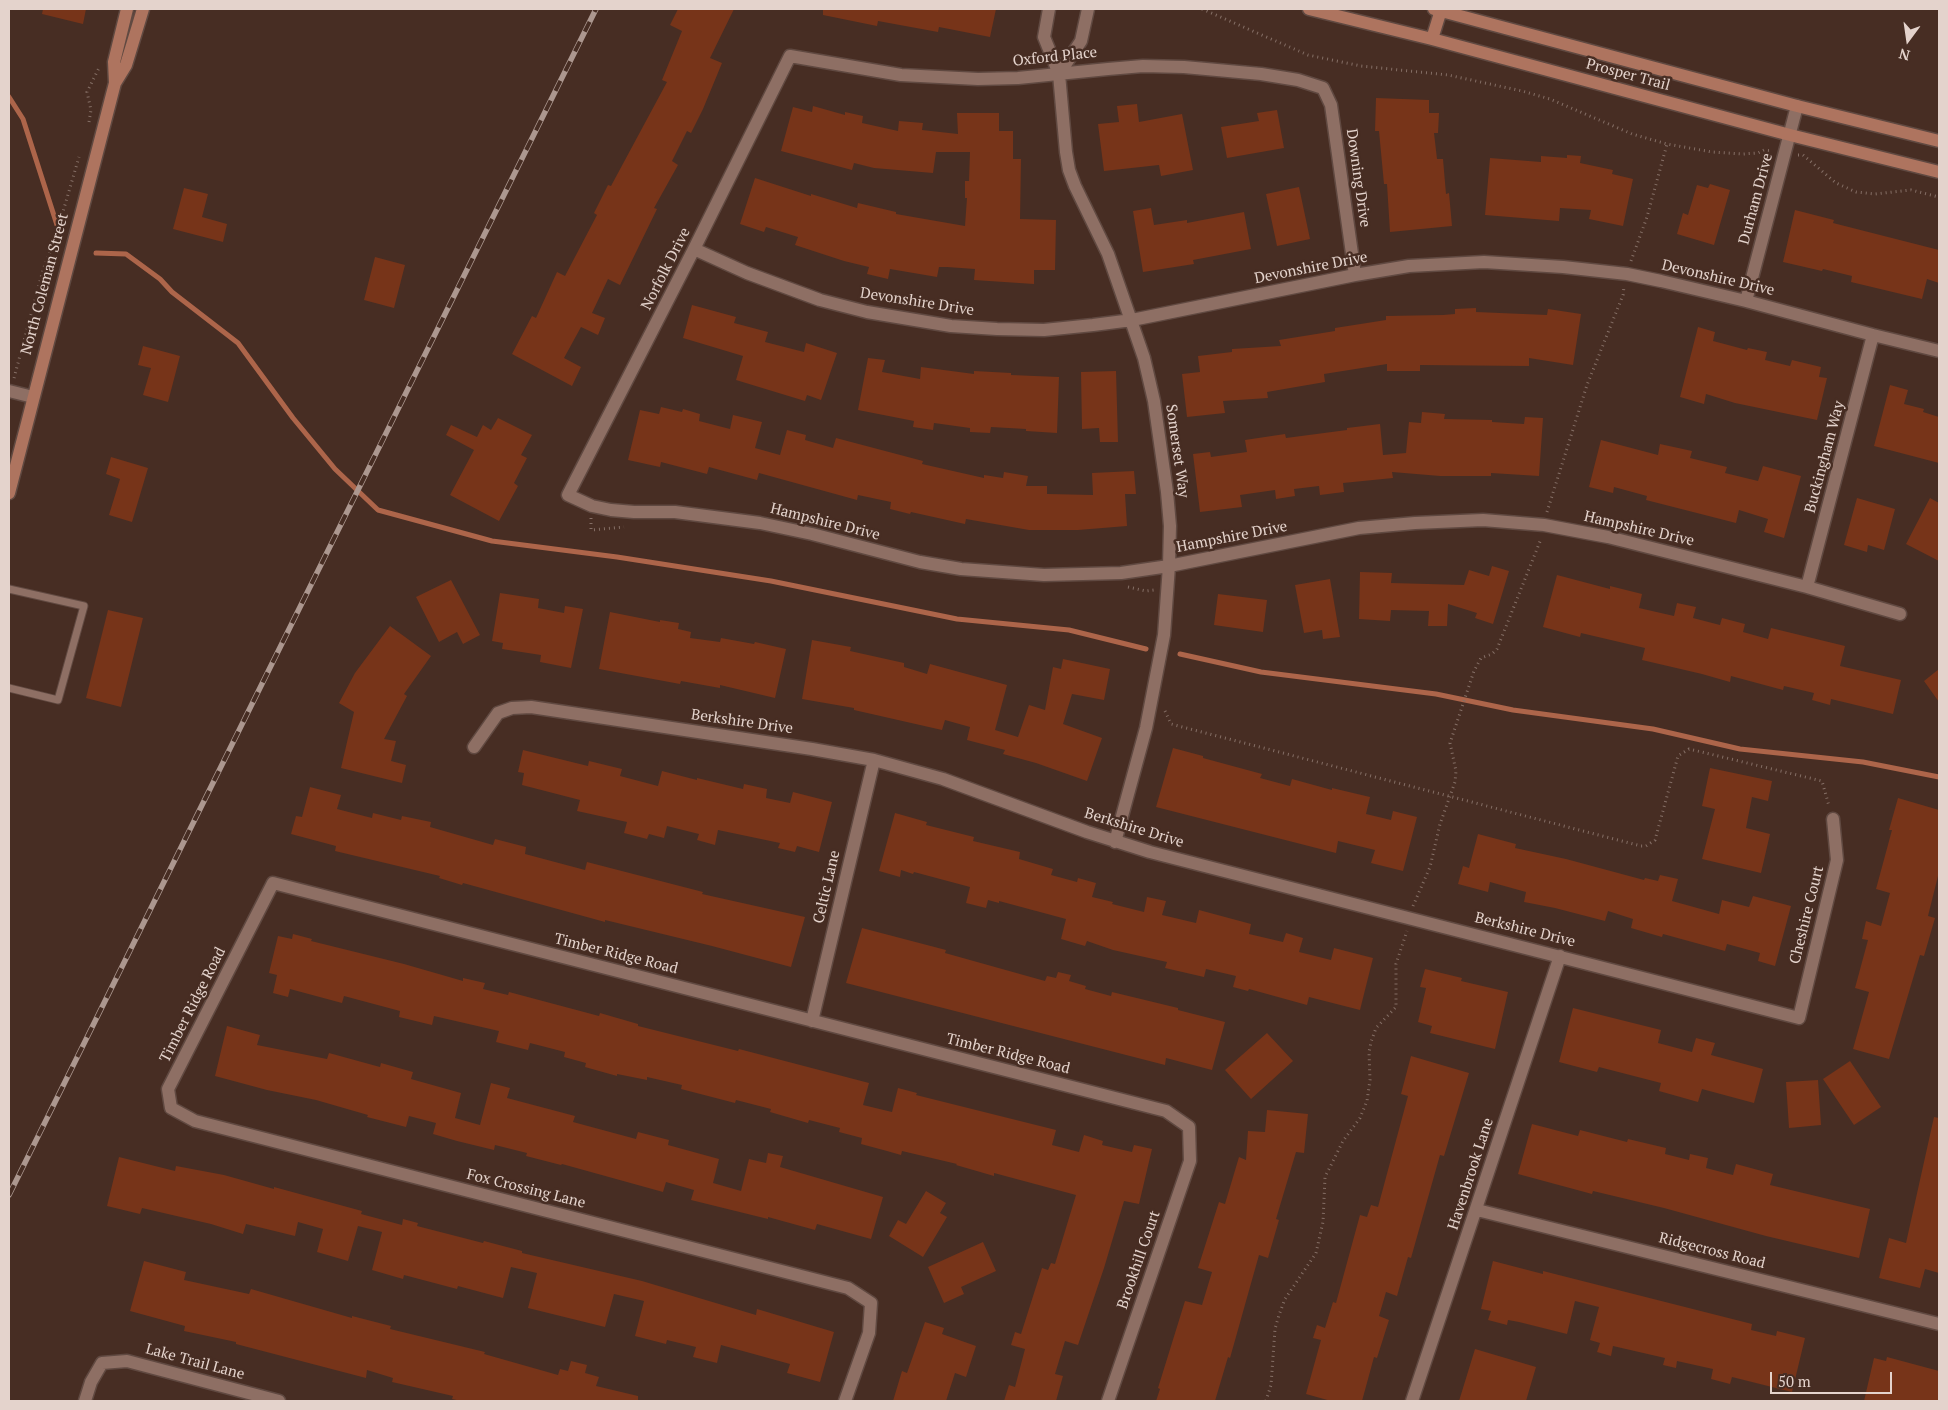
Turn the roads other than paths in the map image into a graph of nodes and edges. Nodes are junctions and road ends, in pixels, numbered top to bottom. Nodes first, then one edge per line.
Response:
1 (127, 9) edge
2 (143, 9) edge
3 (1048, 9) edge
4 (1088, 9) edge
5 (1309, 9) edge
6 (1439, 9) edge
7 (1432, 39) junction
8 (790, 56) joint
9 (1059, 74) junction
10 (115, 83) junction
11 (1323, 88) joint
12 (1797, 106) junction
13 (1790, 135) junction
14 (1939, 141) edge
15 (1939, 172) edge
16 (694, 249) junction
17 (1355, 274) junction
18 (1746, 301) junction
19 (1132, 320) junction
20 (1873, 335) junction
21 (1939, 351) edge
22 (10, 391) edge
23 (33, 397) junction
24 (9, 493) edge
25 (568, 496) joint
26 (1169, 566) junction
27 (1808, 587) junction
28 (9, 589) edge
29 (1900, 614) dead end
30 (9, 688) edge
31 (474, 747) dead end
32 (874, 760) junction
33 (1833, 819) road end
34 (1116, 842) junction
35 (1560, 956) junction
36 (1799, 1018) joint
37 (812, 1021) junction
38 (171, 1108) joint
39 (1189, 1127) joint
40 (1477, 1210) junction
41 (1939, 1324) edge
42 (84, 1401) edge
43 (279, 1401) edge
44 (845, 1401) edge
45 (1108, 1401) edge
46 (1412, 1401) edge

1 - 10 main road, North Coleman Street
2 - 10 main road, North Coleman Street
3 - 9 street, Somerset Way
4 - 9 street
5 - 7 main road, Prosper Trail
6 - 7 main road
6 - 12 main road, Prosper Trail
7 - 13 main road, Prosper Trail
8 - 9 street, Oxford Place
8 - 16 street, Norfolk Drive
9 - 11 street, Oxford Place
9 - 19 street, Somerset Way
10 - 23 main road, North Coleman Street
11 - 17 street, Downing Drive
12 - 13 street, Durham Drive
12 - 14 main road, Prosper Trail
13 - 15 main road, Prosper Trail
13 - 18 street, Durham Drive
16 - 19 street, Devonshire Drive
16 - 25 street, Norfolk Drive
17 - 18 street, Devonshire Drive
17 - 19 street, Devonshire Drive
18 - 20 street, Devonshire Drive
19 - 26 street, Somerset Way
20 - 21 street, Devonshire Drive
20 - 27 street, Buckingham Way
22 - 23 street
23 - 24 main road, North Coleman Street
25 - 26 street, Hampshire Drive
26 - 27 street, Hampshire Drive
26 - 34 street, Somerset Way
27 - 29 street, Hampshire Drive
28 - 30 lane
31 - 32 street, Berkshire Drive
32 - 34 street, Berkshire Drive
32 - 37 street, Celtic Lane
33 - 36 street, Cheshire Court
34 - 35 street, Berkshire Drive
35 - 36 street, Berkshire Drive
35 - 40 street, Havenbrook Lane
37 - 38 street, Timber Ridge Road
37 - 39 street, Timber Ridge Road
38 - 44 street, Fox Crossing Lane
39 - 45 street, Brookhill Court
40 - 41 street, Ridgecross Road
40 - 46 street, Havenbrook Lane
42 - 43 street, Lake Trail Lane

